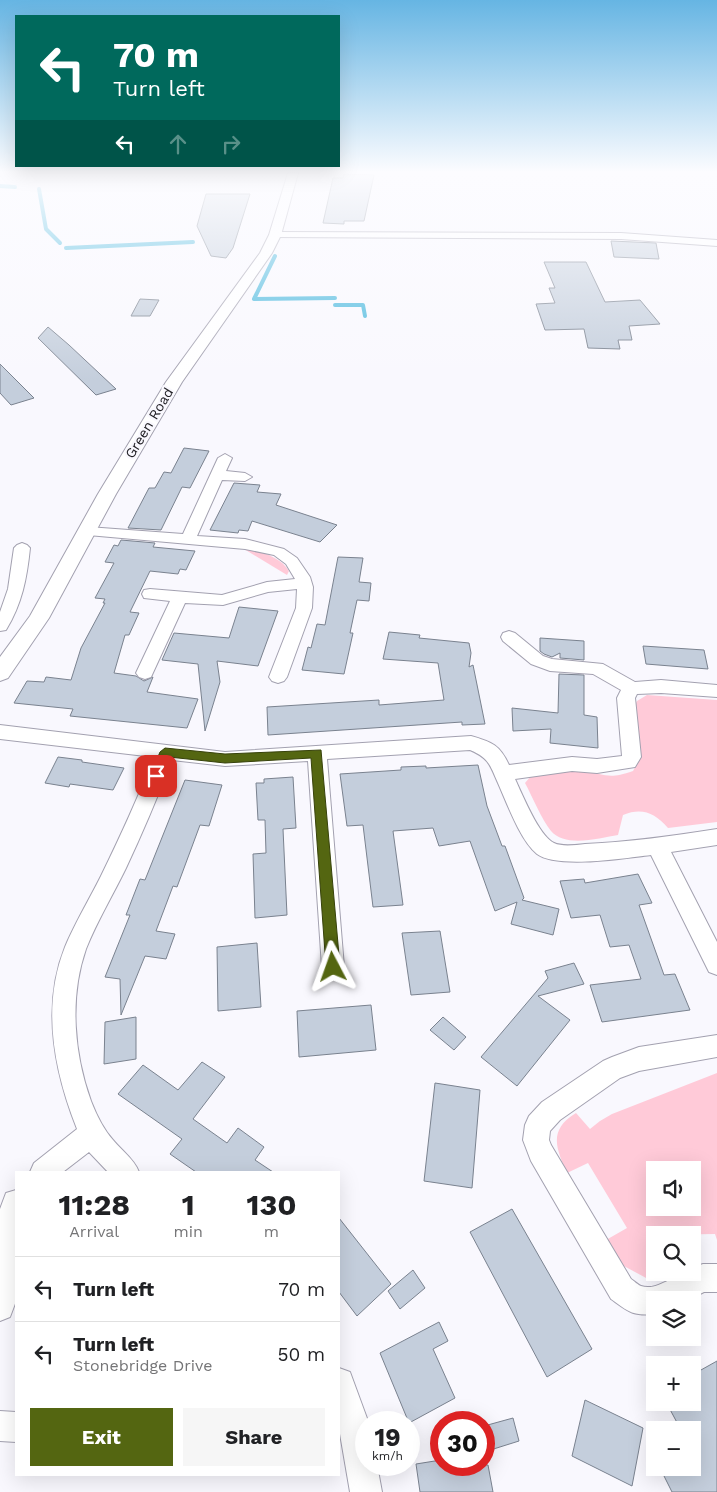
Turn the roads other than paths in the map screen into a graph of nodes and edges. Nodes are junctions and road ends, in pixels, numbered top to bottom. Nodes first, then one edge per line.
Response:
1 (271, 243) edge
2 (225, 458) dead end
3 (217, 475) junction
4 (245, 477) dead end
5 (88, 531) junction
6 (188, 539) junction
7 (22, 548) dead end
8 (304, 583) junction
9 (150, 594) dead end
10 (179, 598) junction
11 (7, 599) edge
12 (0, 626) edge
13 (509, 637) dead end
14 (145, 672) dead end
15 (0, 673) edge
16 (278, 677) dead end
17 (632, 688) junction
18 (717, 692) edge
19 (0, 732) edge
20 (165, 752) junction
21 (317, 753) junction
22 (504, 773) junction
23 (717, 837) edge
24 (657, 845) junction
25 (717, 965) edge
26 (333, 967) dead end
27 (717, 1046) edge
28 (94, 1132) junction
29 (44, 1171) edge
30 (125, 1171) edge
31 (15, 1205) edge
32 (717, 1278) edge
33 (676, 1291) edge
34 (646, 1301) edge
35 (0, 1307) edge
36 (340, 1386) edge
37 (0, 1426) edge
38 (15, 1427) edge
39 (366, 1492) edge

1 - 5 street, Green Road
2 - 3 street
3 - 4 street
3 - 6 street
5 - 6 street
5 - 15 street, Green Road
6 - 8 street
7 - 11 street
8 - 10 street
8 - 16 street
9 - 10 street
10 - 14 street
11 - 12 street
13 - 17 street
17 - 18 street
17 - 22 street
19 - 20 street
20 - 21 street
20 - 28 street
21 - 22 street
21 - 26 street
22 - 24 street
23 - 24 street
24 - 25 street
27 - 34 street
28 - 29 street
28 - 30 street
31 - 35 street
32 - 33 street
36 - 39 street
37 - 38 street

